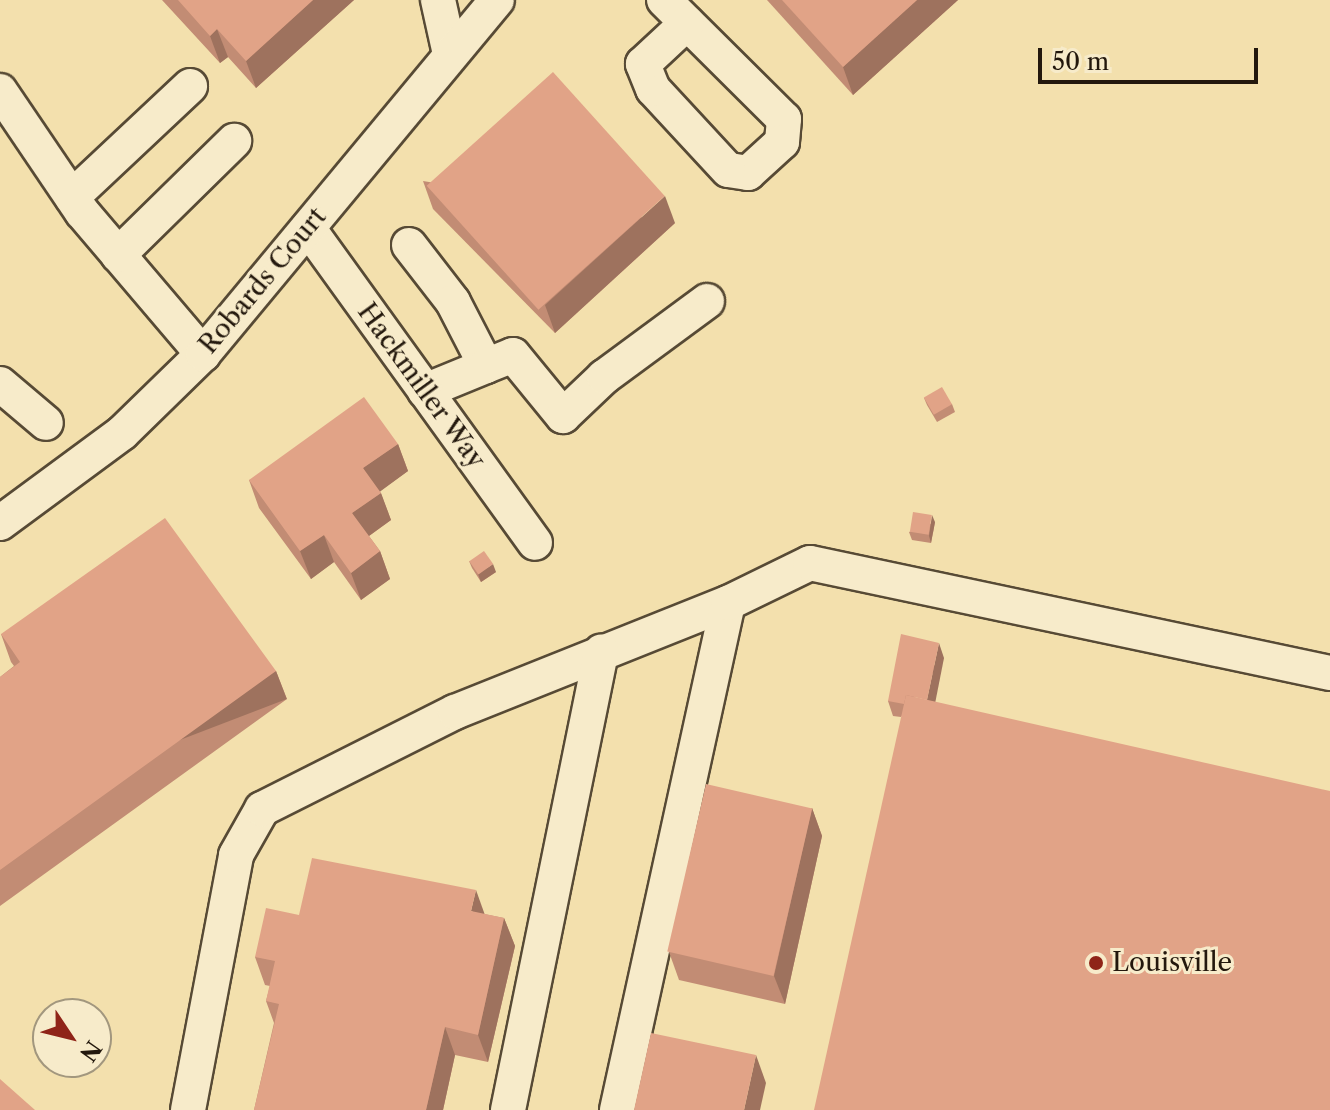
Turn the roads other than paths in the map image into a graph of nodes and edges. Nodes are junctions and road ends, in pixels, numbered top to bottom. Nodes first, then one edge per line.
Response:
1 (438, 0) edge
2 (495, 2) edge
3 (676, 12) edge
4 (450, 54) junction
5 (190, 86) dead end
6 (0, 91) edge
7 (234, 141) dead end
8 (72, 197) junction
9 (308, 228) junction
10 (409, 245) dead end
11 (118, 255) junction
12 (707, 301) dead end
13 (203, 354) junction
14 (486, 366) junction
15 (0, 384) edge
16 (425, 391) junction
17 (46, 423) dead end
18 (0, 523) edge
19 (535, 543) dead end
20 (728, 603) junction
21 (601, 651) junction
22 (1330, 673) edge
23 (188, 1110) edge
24 (508, 1110) edge
25 (617, 1110) edge

1 - 4 street
2 - 4 street, Robards Court
3 - 3 street
4 - 9 street, Robards Court
5 - 8 street
6 - 8 street
7 - 11 street
8 - 11 street
9 - 13 street, Robards Court
9 - 16 street, Hackmiller Way
10 - 14 street
11 - 13 street
12 - 14 street
13 - 18 street, Robards Court
14 - 16 street
15 - 17 street
16 - 19 street, Hackmiller Way
20 - 21 street
20 - 22 street
20 - 25 street
21 - 23 street
21 - 24 street

